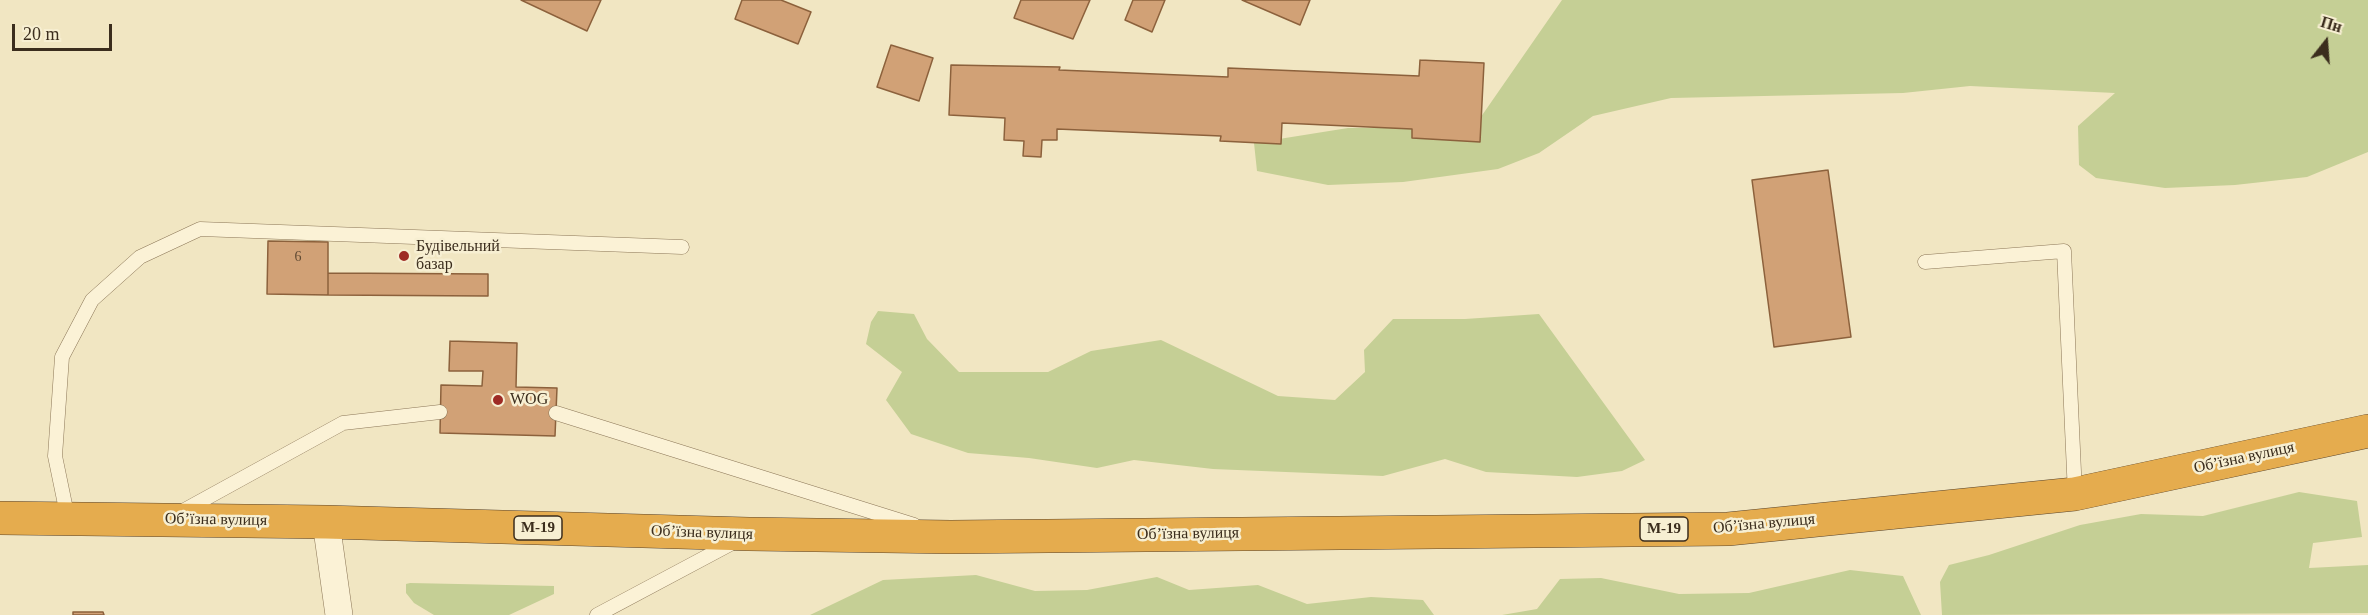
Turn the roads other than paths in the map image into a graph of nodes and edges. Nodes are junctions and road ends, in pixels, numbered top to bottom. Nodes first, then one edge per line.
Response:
1 (682, 247) dead end
2 (1925, 262) dead end
3 (440, 412) dead end
4 (556, 413) dead end
5 (2368, 431) edge
6 (2075, 494) junction
7 (0, 518) edge
8 (68, 519) junction
9 (168, 520) junction
10 (326, 522) junction
11 (749, 534) junction
12 (951, 537) junction
13 (342, 613) edge
14 (597, 615) edge

1 - 8 lane
2 - 6 lane
3 - 9 lane
4 - 12 lane
5 - 6 highway, Обʼїзна вулиця / М-19
6 - 12 highway, Обʼїзна вулиця / М-19
7 - 8 highway, Обʼїзна вулиця / М-19
8 - 9 highway, Обʼїзна вулиця / М-19
9 - 10 highway, Обʼїзна вулиця / М-19
10 - 11 highway, Обʼїзна вулиця / М-19
10 - 13 street
11 - 12 highway, Обʼїзна вулиця / М-19
11 - 14 lane

